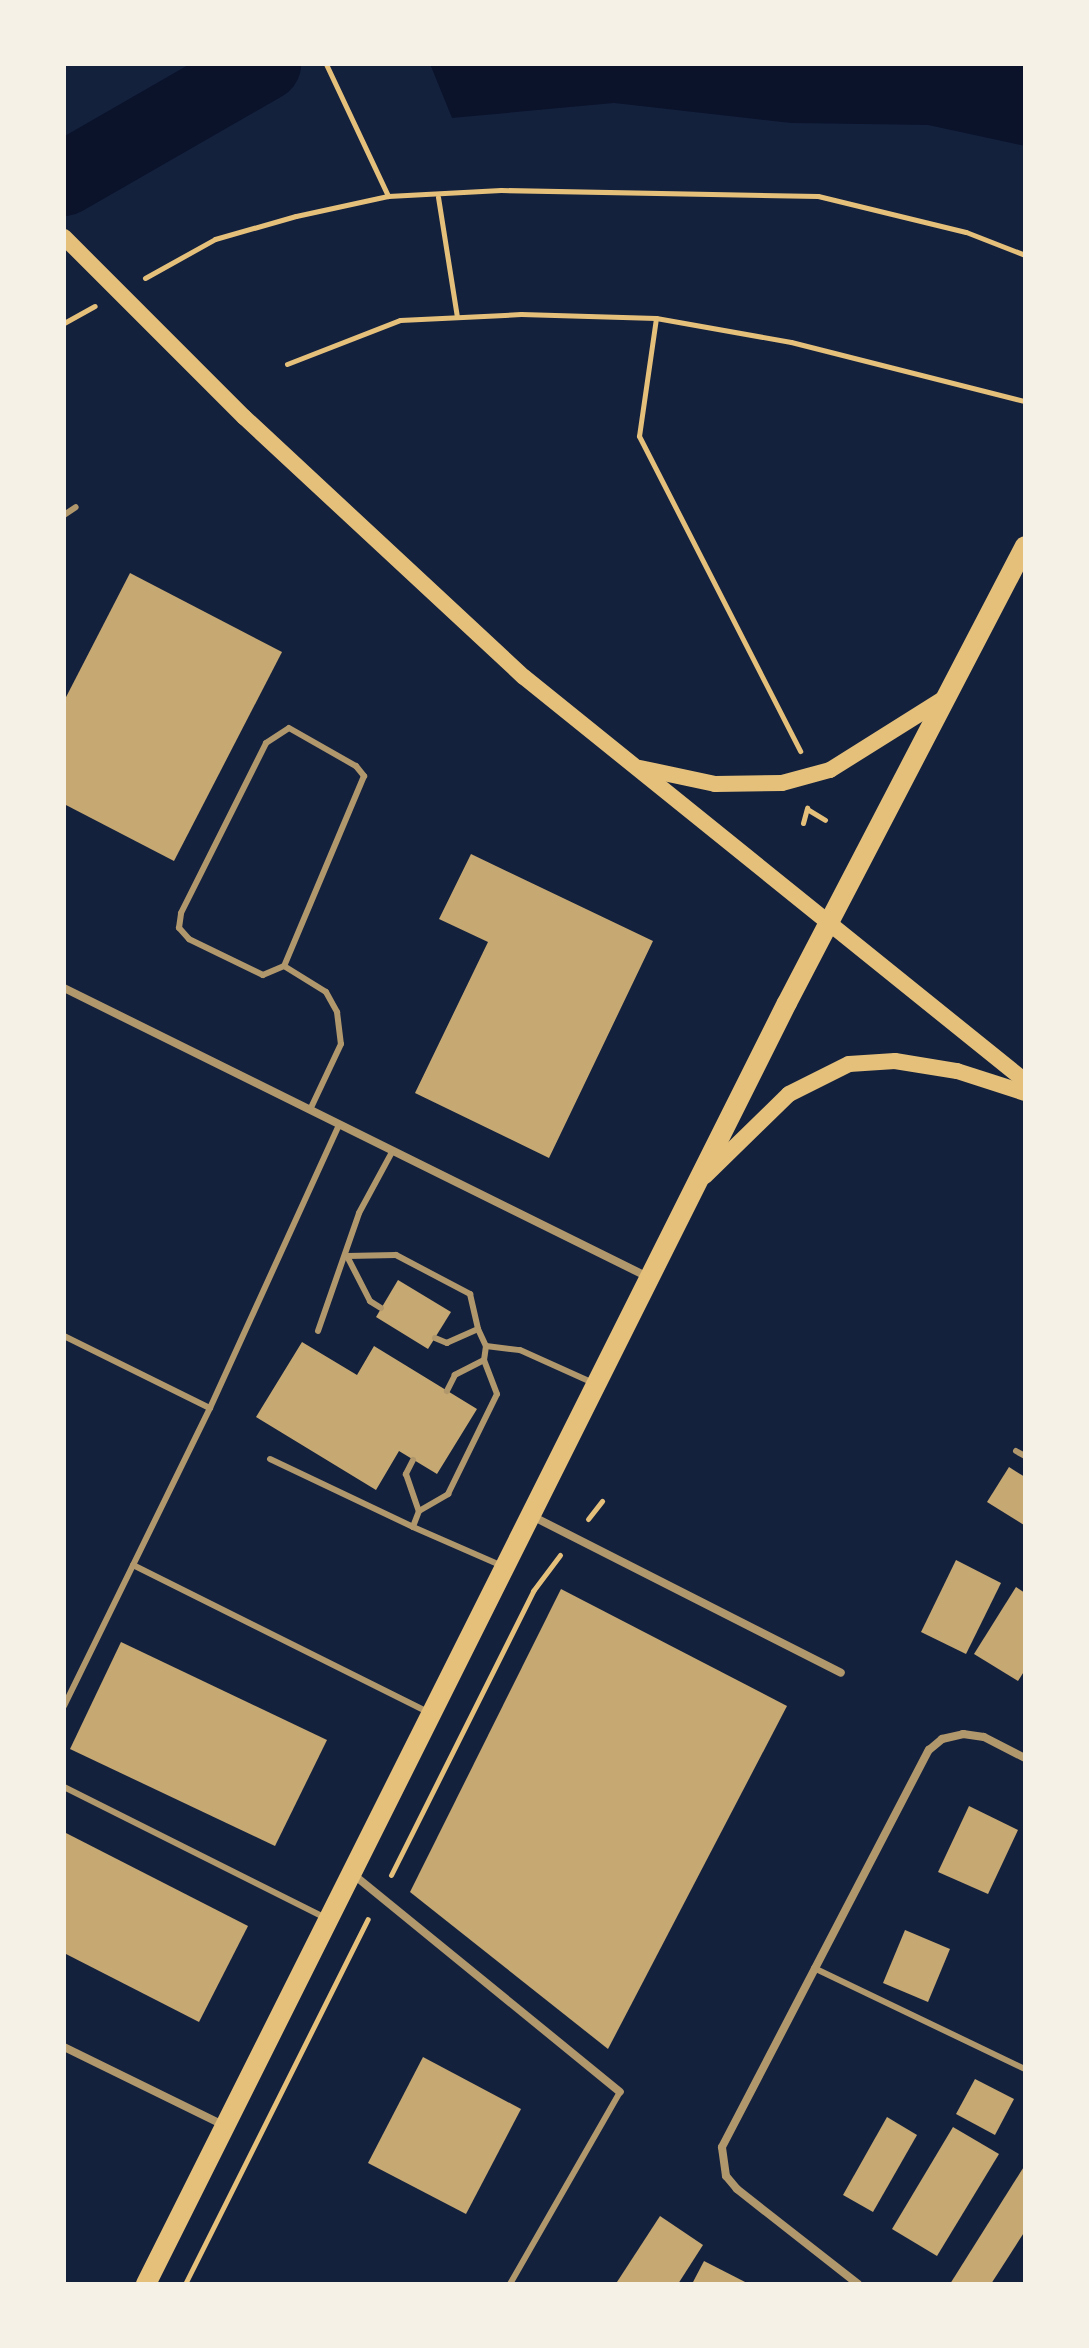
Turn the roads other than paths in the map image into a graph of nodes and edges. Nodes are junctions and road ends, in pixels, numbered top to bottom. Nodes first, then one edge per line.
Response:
1 (64, 237) edge
2 (76, 507) dead end
3 (64, 515) edge
4 (1025, 546) edge
5 (949, 695) junction
6 (635, 767) junction
7 (832, 925) junction
8 (284, 966) junction
9 (64, 988) edge
10 (1025, 1081) edge
11 (1025, 1093) edge
12 (310, 1110) junction
13 (339, 1125) junction
14 (392, 1152) junction
15 (701, 1179) junction
16 (347, 1256) junction
17 (653, 1279) junction
18 (381, 1308) dead end
19 (478, 1329) junction
20 (318, 1331) dead end
21 (64, 1336) edge
22 (435, 1338) dead end
23 (486, 1346) junction
24 (484, 1360) junction
25 (599, 1386) junction
26 (447, 1391) dead end
27 (210, 1408) junction
28 (1016, 1451) dead end
29 (1025, 1456) edge
30 (270, 1459) dead end
31 (413, 1460) dead end
32 (419, 1511) junction
33 (534, 1517) junction
34 (413, 1527) junction
35 (133, 1565) junction
36 (508, 1568) junction
37 (841, 1673) dead end
38 (64, 1706) edge
39 (434, 1715) junction
40 (1025, 1758) edge
41 (64, 1787) edge
42 (354, 1875) junction
43 (331, 1920) junction
44 (814, 1968) junction
45 (64, 2047) edge
46 (1025, 2069) edge
47 (620, 2092) joint
48 (226, 2127) junction
49 (146, 2284) edge
50 (510, 2284) edge
51 (858, 2284) edge

1 - 6 main road
2 - 3 lane
4 - 5 main road
5 - 6 main road
5 - 7 main road
6 - 7 main road
7 - 10 main road
7 - 15 main road
8 - 8 lane
8 - 12 lane
9 - 12 street
11 - 15 main road
12 - 13 street
13 - 14 street
13 - 27 lane
14 - 16 lane
14 - 17 street
15 - 17 main road
16 - 18 lane
16 - 19 lane
16 - 20 lane
17 - 25 main road
19 - 22 lane
19 - 23 lane
21 - 27 lane
23 - 24 lane
23 - 25 lane
24 - 26 lane
24 - 32 lane
25 - 33 main road
27 - 35 lane
28 - 29 lane
30 - 34 lane
31 - 32 lane
32 - 34 lane
33 - 36 main road
33 - 37 street
34 - 36 lane
35 - 38 lane
35 - 39 lane
36 - 39 main road
39 - 42 main road
40 - 44 street
41 - 43 lane
42 - 43 main road
42 - 47 street
43 - 48 main road
44 - 46 lane
44 - 51 street
45 - 48 street
47 - 50 lane
48 - 49 main road

